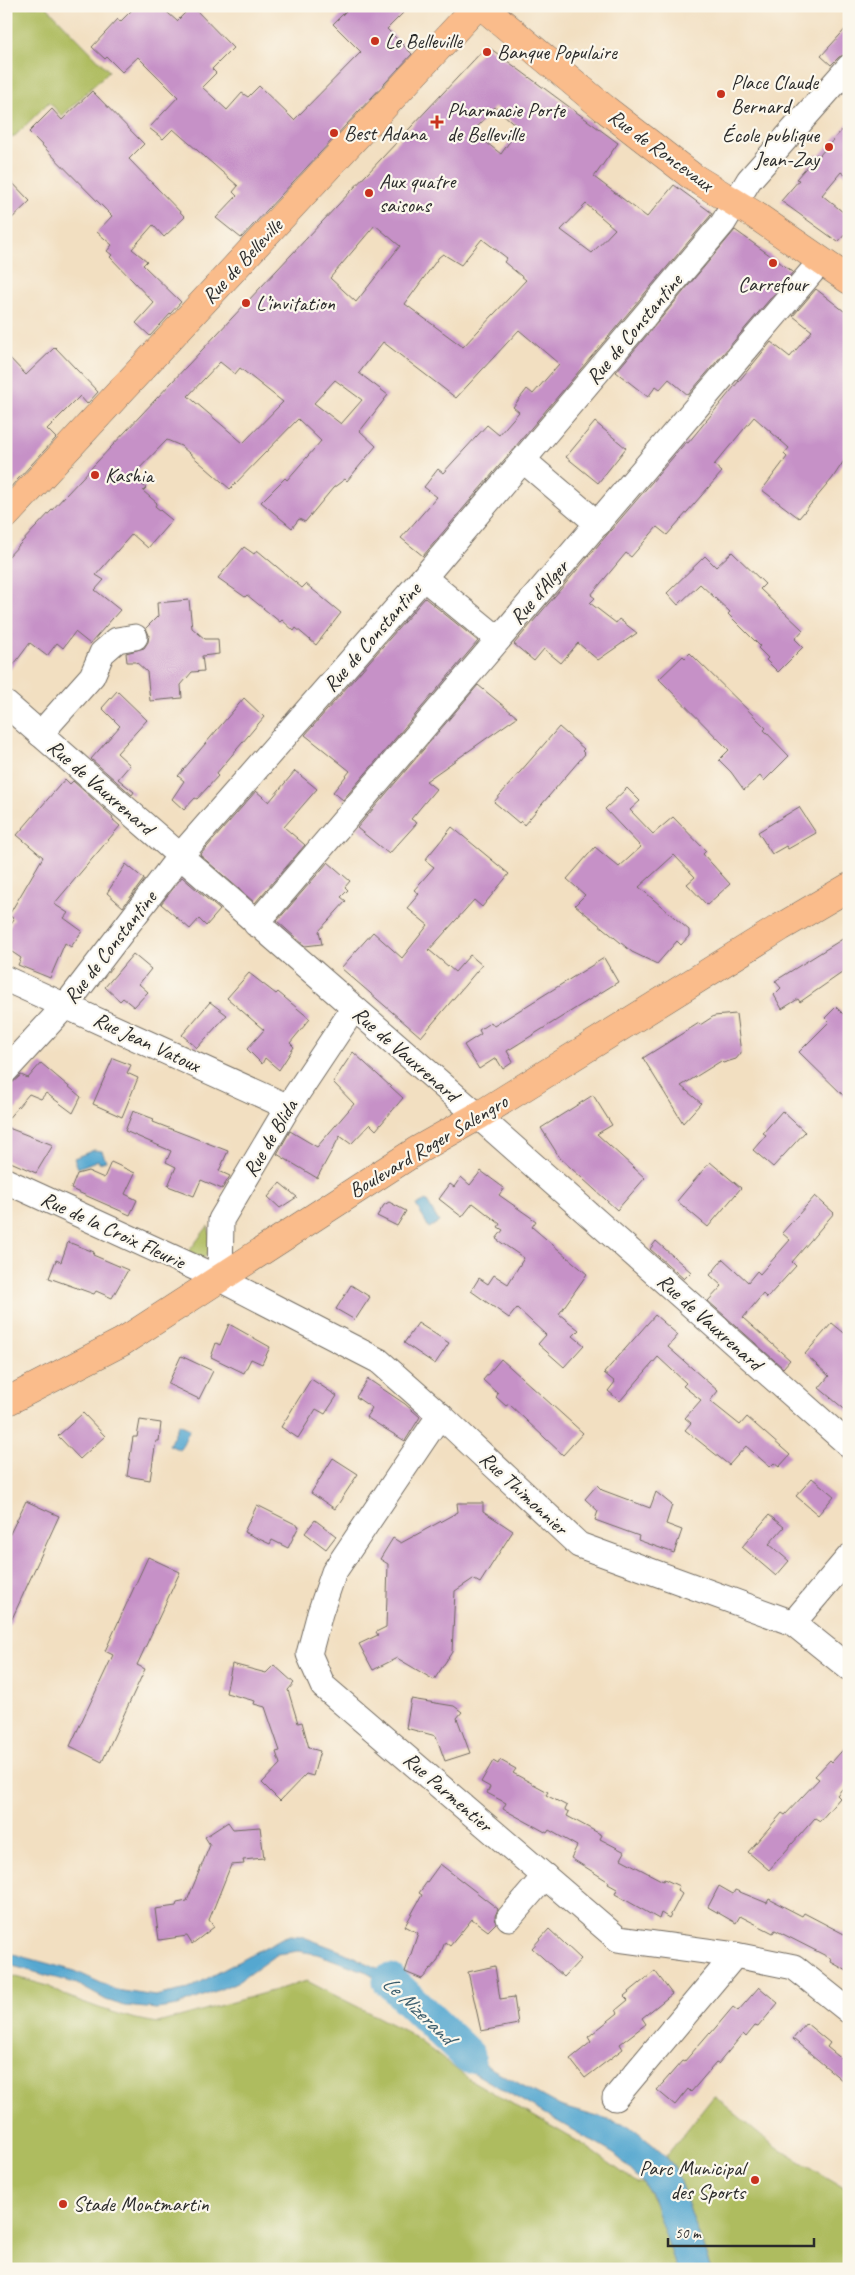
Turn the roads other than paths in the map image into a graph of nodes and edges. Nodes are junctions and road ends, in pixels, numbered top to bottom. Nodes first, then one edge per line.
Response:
1 (477, 6) edge
2 (482, 6) edge
3 (849, 67) edge
4 (736, 203) junction
5 (821, 261) junction
6 (849, 280) edge
7 (522, 460) junction
8 (6, 515) edge
9 (598, 524) junction
10 (424, 578) junction
11 (135, 637) dead end
12 (498, 639) junction
13 (6, 704) edge
14 (40, 734) junction
15 (180, 856) junction
16 (849, 887) edge
17 (256, 924) junction
18 (6, 979) edge
19 (66, 1005) junction
20 (354, 1008) junction
21 (6, 1070) edge
22 (288, 1107) junction
23 (478, 1116) junction
24 (6, 1181) edge
25 (220, 1279) junction
26 (6, 1402) edge
27 (440, 1415) junction
28 (849, 1446) edge
29 (849, 1558) edge
30 (794, 1623) junction
31 (849, 1668) edge
32 (545, 1876) junction
33 (509, 1918) dead end
34 (735, 1955) junction
35 (849, 2011) edge
36 (615, 2098) dead end

1 - 8 main road, Rue de Belleville
2 - 4 main road, Rue de Roncevaux
3 - 4 street, Rue de Constantine
4 - 5 main road, Rue de Roncevaux
4 - 7 street, Rue de Constantine
5 - 6 main road, Rue de Roncevaux
5 - 9 street, Rue d'Alger
7 - 9 street
7 - 10 street, Rue de Constantine
9 - 12 street, Rue d'Alger
10 - 12 street
10 - 15 street, Rue de Constantine
11 - 14 street
12 - 17 street, Rue d'Alger
13 - 14 street, Rue de Vauxrenard
14 - 15 street, Rue de Vauxrenard
15 - 17 street, Rue de Vauxrenard
15 - 19 street, Rue de Constantine
16 - 23 main road, Boulevard Roger Salengro
17 - 20 street, Rue de Vauxrenard
18 - 19 street, Rue Jean Vatoux
19 - 21 street, Rue de Constantine
19 - 22 street, Rue Jean Vatoux
20 - 22 street, Rue de Blida
20 - 23 street, Rue de Vauxrenard
22 - 25 street, Rue de Blida
23 - 25 main road, Boulevard Roger Salengro
23 - 28 street, Rue de Vauxrenard
24 - 25 street, Rue de la Croix Fleurie
25 - 26 main road, Boulevard Roger Salengro
25 - 27 street, Rue Thimonnier
27 - 30 street, Rue Thimonnier
27 - 32 street, Rue Parmentier
29 - 30 street
30 - 31 street, Rue Thimonnier
32 - 33 street
32 - 34 street, Rue Parmentier
34 - 35 street, Rue Parmentier
34 - 36 street

